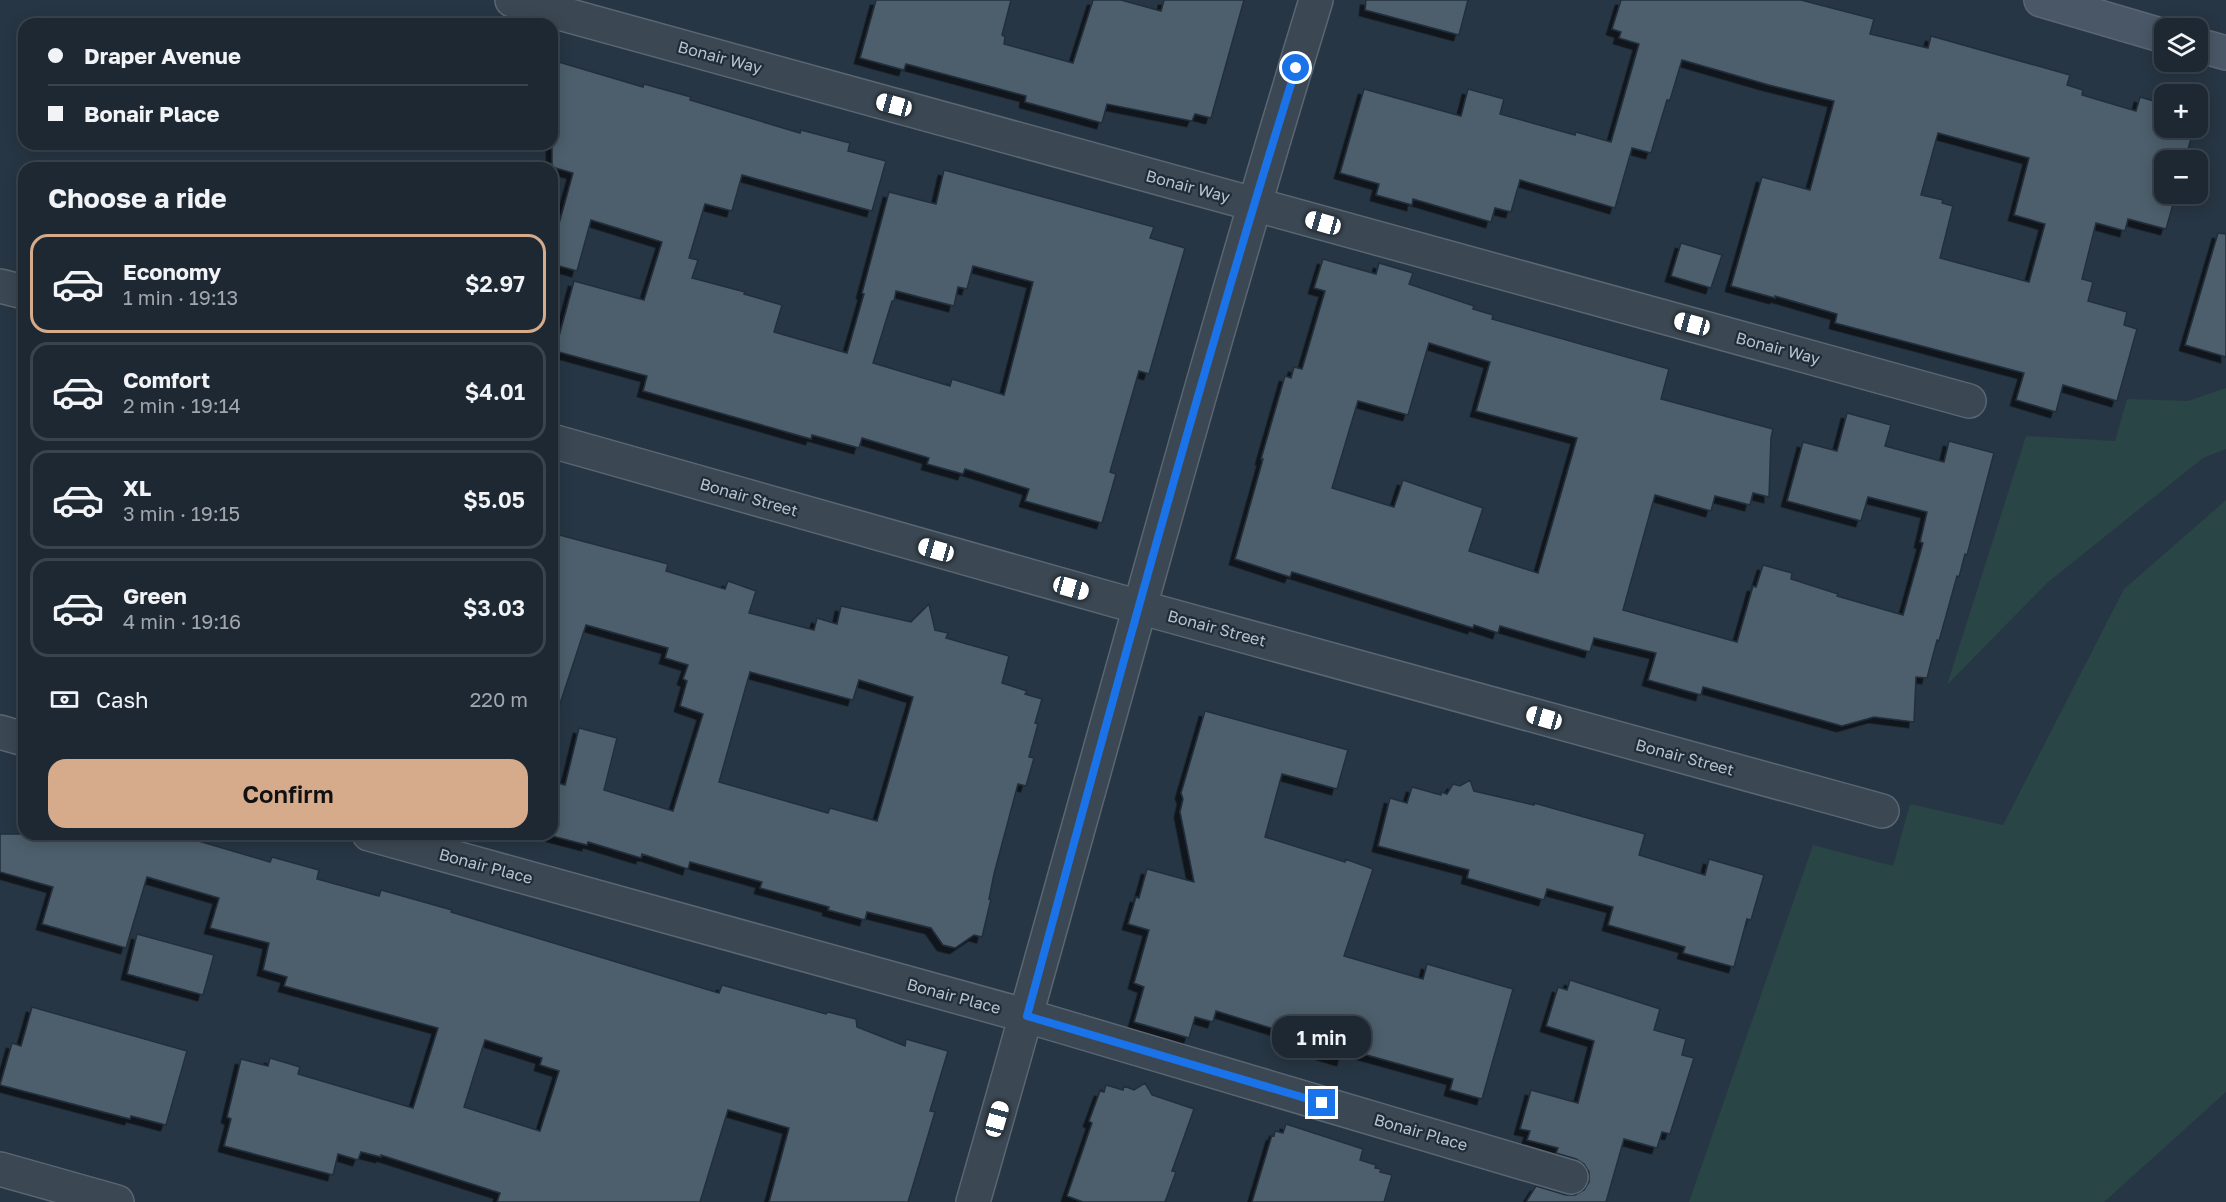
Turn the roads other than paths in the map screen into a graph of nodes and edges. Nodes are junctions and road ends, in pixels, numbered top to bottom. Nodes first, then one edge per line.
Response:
1 (512, 0) edge
2 (1317, 0) edge
3 (2041, 0) edge
4 (2154, 33) edge
5 (2208, 48) edge
6 (2226, 53) edge
7 (1254, 204) junction
8 (0, 286) edge
9 (18, 290) edge
10 (1969, 400) dead end
11 (558, 443) edge
12 (1139, 607) junction
13 (0, 732) edge
14 (18, 736) edge
15 (1882, 812) dead end
16 (391, 840) edge
17 (1027, 1016) junction
18 (0, 1169) edge
19 (1571, 1177) dead end
20 (117, 1202) edge
21 (973, 1202) edge

1 - 7 street, Bonair Way
2 - 7 street
3 - 4 main road
5 - 6 main road
7 - 10 street, Bonair Way
7 - 12 street
8 - 9 street
11 - 12 street, Bonair Street
12 - 15 street, Bonair Street
12 - 17 street
13 - 14 street
16 - 17 street, Bonair Place
17 - 19 street, Bonair Place
17 - 21 street
18 - 20 street

